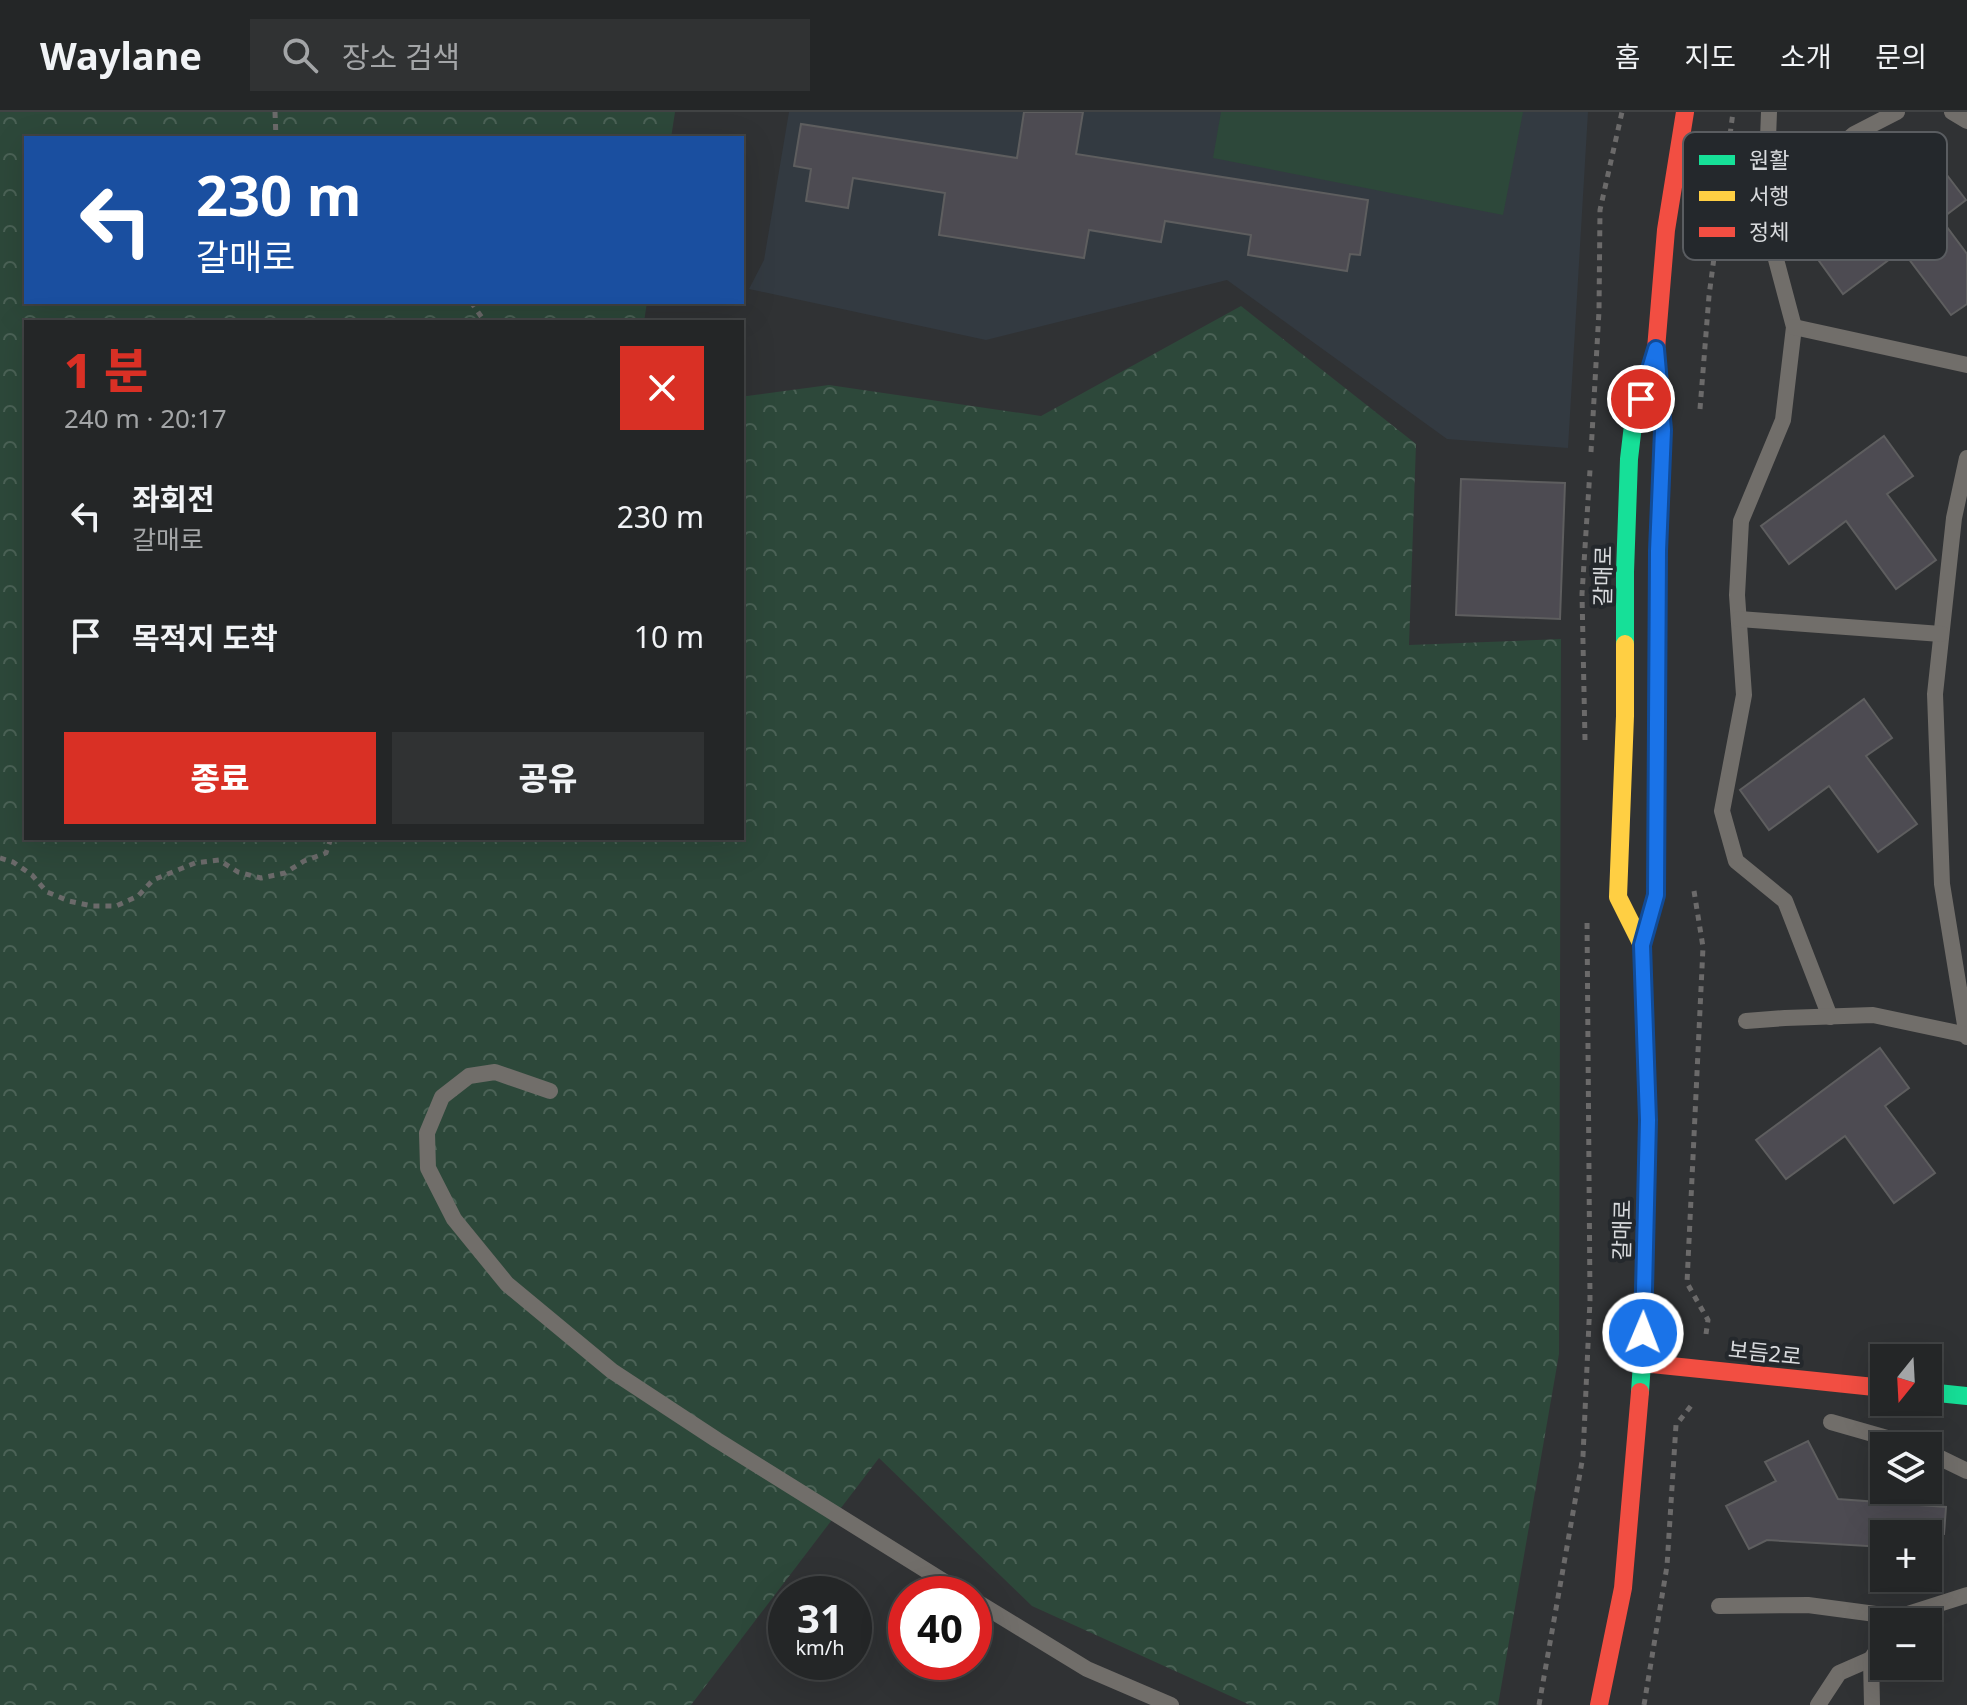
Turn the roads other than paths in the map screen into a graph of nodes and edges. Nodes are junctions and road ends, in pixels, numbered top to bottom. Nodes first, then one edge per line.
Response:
1 (1685, 112) edge
2 (1769, 112) edge
3 (1897, 112) edge
4 (1952, 112) edge
5 (1967, 121) edge
6 (1768, 132) edge
7 (1858, 132) edge
8 (1776, 260) edge
9 (1794, 327) junction
10 (1656, 349) junction
11 (1967, 365) edge
12 (1967, 458) edge
13 (1739, 619) junction
14 (1941, 634) junction
15 (1642, 945) junction
16 (1830, 1017) junction
17 (1746, 1021) dead end
18 (1967, 1036) edge
19 (550, 1091) dead end
20 (1642, 1363) junction
21 (1870, 1387) edge
22 (1942, 1393) edge
23 (1967, 1396) edge
24 (1831, 1422) dead end
25 (1870, 1433) edge
26 (1942, 1459) edge
27 (1967, 1471) edge
28 (935, 1576) edge
29 (1967, 1595) edge
30 (1719, 1606) dead end
31 (1929, 1608) edge
32 (992, 1611) edge
33 (1870, 1615) edge
34 (1870, 1659) edge
35 (1871, 1680) edge
36 (1171, 1705) edge
37 (1599, 1705) edge
38 (1818, 1705) edge
39 (1872, 1705) edge

1 - 10 street, 갈매로
2 - 6 lane
3 - 7 lane
4 - 5 lane
8 - 9 lane
9 - 11 lane
9 - 13 lane
10 - 15 street, 갈매로
10 - 15 street, 갈매로
12 - 14 lane
13 - 14 lane
13 - 16 lane
14 - 18 lane
15 - 20 street, 갈매로
16 - 17 lane
16 - 18 lane
19 - 28 lane
20 - 21 street, 보듬2로
20 - 37 street, 갈매로
22 - 23 street
24 - 25 lane
26 - 27 lane
29 - 31 lane
30 - 33 lane
32 - 36 lane
34 - 38 lane
35 - 39 lane

